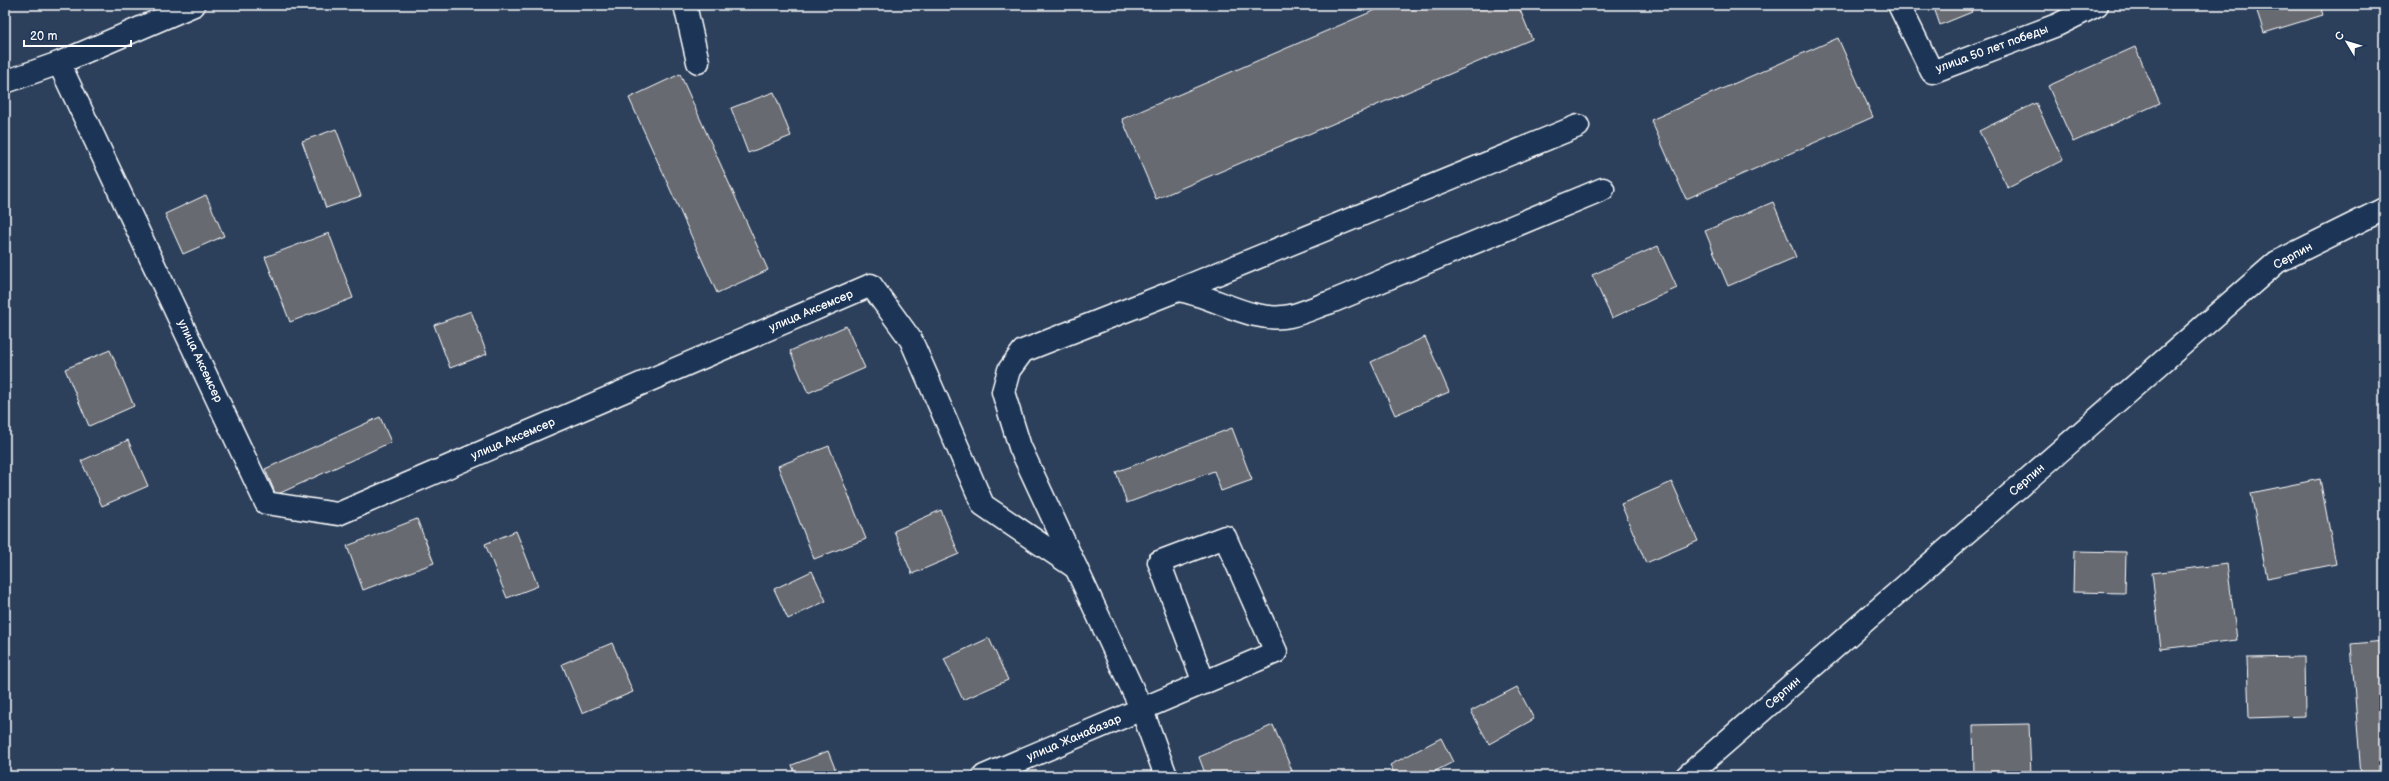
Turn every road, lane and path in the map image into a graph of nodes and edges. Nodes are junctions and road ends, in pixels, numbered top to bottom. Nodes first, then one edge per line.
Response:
1 (194, 5) edge
2 (685, 5) edge
3 (1899, 5) edge
4 (2097, 5) edge
5 (698, 62) dead end
6 (59, 63) junction
7 (5, 82) edge
8 (1578, 126) dead end
9 (1603, 189) dead end
10 (2384, 209) edge
11 (1178, 290) junction
12 (1076, 568) junction
13 (1204, 683) junction
14 (1142, 710) junction
15 (984, 776) edge
16 (1166, 776) edge
17 (1687, 776) edge

1 - 6 street
2 - 5 street
3 - 4 street, улица 50 лет победы
6 - 7 street
6 - 12 street, улица Аксемсер
8 - 11 street
9 - 11 street
10 - 17 street, Серпин
11 - 12 street
12 - 14 street
13 - 13 street, улица Жанабазар
13 - 14 street, улица Жанабазар
14 - 15 street, улица Жанабазар
14 - 16 street

